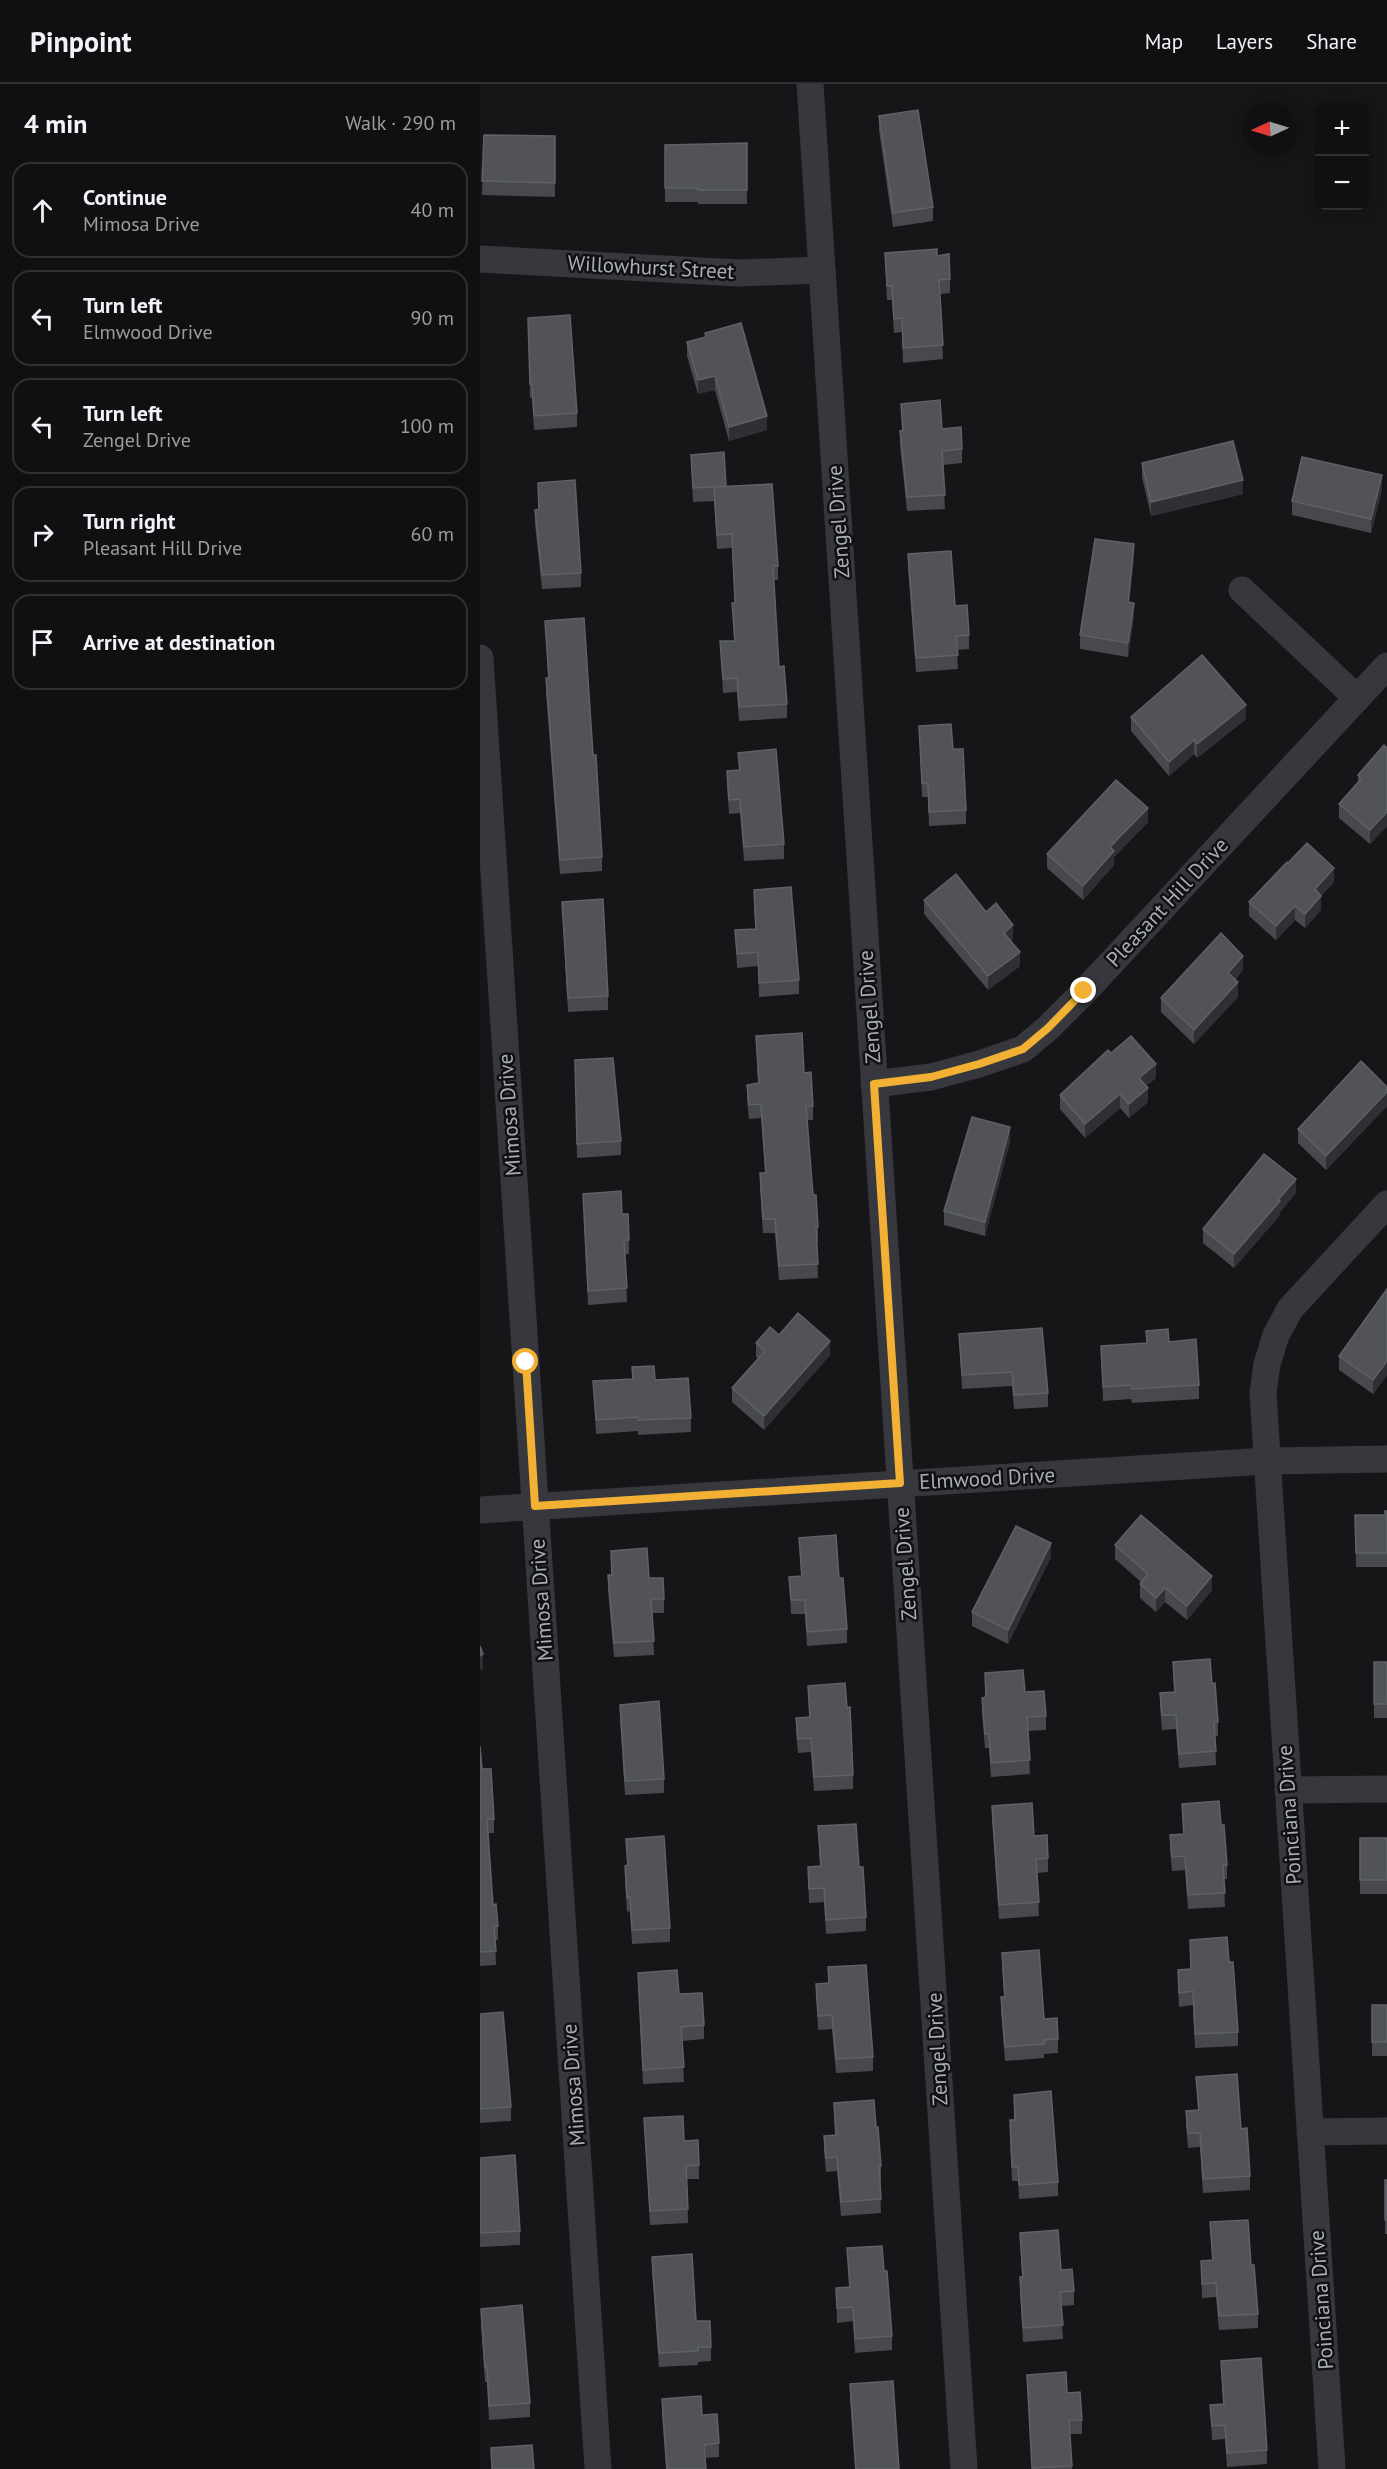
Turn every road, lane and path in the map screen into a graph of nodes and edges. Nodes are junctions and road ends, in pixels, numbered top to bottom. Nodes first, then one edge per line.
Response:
1 (810, 84) edge
2 (480, 259) edge
3 (822, 270) junction
4 (1242, 590) dead end
5 (480, 658) edge
6 (1387, 666) edge
7 (1357, 698) junction
8 (874, 1084) junction
9 (1387, 1204) edge
10 (1387, 1459) edge
11 (1266, 1461) junction
12 (900, 1483) junction
13 (535, 1506) junction
14 (480, 1510) edge
15 (1387, 1789) edge
16 (1288, 1790) junction
17 (1387, 2131) edge
18 (1310, 2132) junction
19 (598, 2469) edge
20 (964, 2469) edge
21 (1332, 2469) edge

1 - 3 street, Zengel Drive
2 - 3 street, Willowhurst Street
3 - 8 street, Zengel Drive
4 - 7 street
5 - 13 street, Mimosa Drive
6 - 7 street, Pleasant Hill Drive
7 - 8 street, Pleasant Hill Drive
8 - 12 street, Zengel Drive
9 - 11 street, Poinciana Drive
10 - 11 street, Elmwood Drive
11 - 12 street, Elmwood Drive
11 - 16 street, Poinciana Drive
12 - 13 street, Elmwood Drive
12 - 20 street, Zengel Drive
13 - 14 street, Elmwood Drive
13 - 19 street, Mimosa Drive
15 - 16 street
16 - 18 street, Poinciana Drive
17 - 18 street
18 - 21 street, Poinciana Drive

